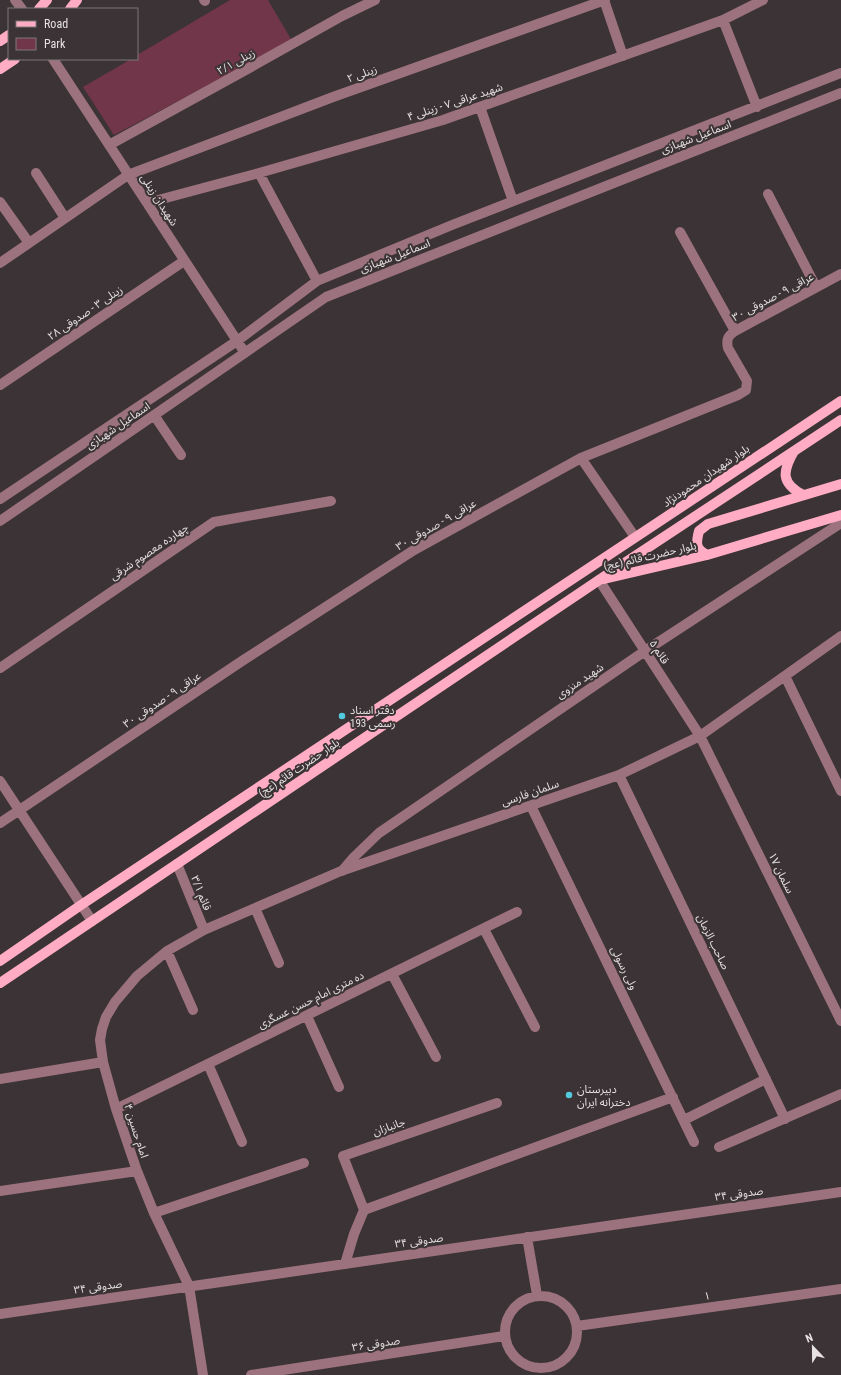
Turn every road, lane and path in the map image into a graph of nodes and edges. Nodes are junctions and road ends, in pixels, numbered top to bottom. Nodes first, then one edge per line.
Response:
1 (47, 0) edge
2 (77, 0) edge
3 (375, 0) edge
4 (604, 0) edge
5 (763, 0) edge
6 (40, 8) edge
7 (71, 8) edge
8 (723, 20) junction
9 (624, 56) junction
10 (14, 60) edge
11 (54, 60) edge
12 (0, 69) edge
13 (841, 73) edge
14 (841, 93) edge
15 (480, 107) junction
16 (757, 107) junction
17 (109, 145) junction
18 (36, 173) dead end
19 (259, 173) junction
20 (128, 175) junction
21 (768, 194) dead end
22 (513, 201) junction
23 (0, 202) edge
24 (147, 203) junction
25 (65, 218) junction
26 (680, 232) dead end
27 (30, 243) junction
28 (184, 261) junction
29 (0, 263) edge
30 (841, 274) edge
31 (317, 281) junction
32 (816, 287) junction
33 (735, 331) junction
34 (236, 341) junction
35 (245, 353) junction
36 (0, 385) edge
37 (841, 401) edge
38 (154, 415) junction
39 (841, 420) edge
40 (795, 449) junction
41 (181, 455) dead end
42 (581, 458) junction
43 (841, 484) edge
44 (803, 495) junction
45 (0, 499) edge
46 (330, 501) dead end
47 (841, 515) edge
48 (0, 521) edge
49 (841, 523) edge
50 (636, 537) junction
51 (707, 555) junction
52 (584, 571) joint
53 (599, 580) junction
54 (841, 636) edge
55 (645, 651) junction
56 (0, 668) edge
57 (785, 676) junction
58 (700, 736) junction
59 (619, 775) junction
60 (0, 781) edge
61 (841, 791) edge
62 (531, 806) junction
63 (19, 810) junction
64 (0, 823) edge
65 (177, 864) junction
66 (341, 871) junction
67 (81, 905) junction
68 (255, 908) junction
69 (517, 912) dead end
70 (92, 921) junction
71 (484, 928) junction
72 (204, 930) junction
73 (167, 951) junction
74 (0, 961) edge
75 (279, 963) dead end
76 (392, 974) junction
77 (0, 982) edge
78 (193, 1010) dead end
79 (307, 1016) junction
80 (841, 1021) edge
81 (535, 1027) dead end
82 (436, 1057) dead end
83 (103, 1062) junction
84 (208, 1064) junction
85 (0, 1079) edge
86 (766, 1079) junction
87 (340, 1087) dead end
88 (841, 1094) edge
89 (673, 1097) junction
90 (498, 1102) dead end
91 (116, 1109) junction
92 (785, 1119) junction
93 (684, 1120) junction
94 (242, 1142) dead end
95 (694, 1142) dead end
96 (718, 1147) dead end
97 (304, 1164) dead end
98 (137, 1171) junction
99 (0, 1191) edge
100 (841, 1192) edge
101 (364, 1210) junction
102 (154, 1213) junction
103 (527, 1237) junction
104 (345, 1264) junction
105 (189, 1286) junction
106 (841, 1290) edge
107 (537, 1295) junction
108 (0, 1314) edge
109 (577, 1326) junction
110 (504, 1336) junction
111 (550, 1371) edge
112 (203, 1375) edge
113 (251, 1375) edge

1 - 6 main road
2 - 7 main road
3 - 17 street, زینلی ۲/۱
4 - 9 street
4 - 20 street, زینلی ۲
5 - 8 street, شهید عراقی ۷ - زینلی ۴
8 - 9 street, شهید عراقی ۷ - زینلی ۴
8 - 16 street
9 - 15 street, شهید عراقی ۷ - زینلی ۴
10 - 12 main road
11 - 17 street, شهیدان زینلی
13 - 16 street, اسماعیل شهبازی
14 - 35 street, اسماعیل شهبازی
15 - 19 street, شهید عراقی ۷ - زینلی ۴
15 - 22 street
16 - 22 street, اسماعیل شهبازی
17 - 20 street, شهیدان زینلی
18 - 25 street
19 - 24 street, شهید عراقی ۷ - زینلی ۴
19 - 31 street
20 - 24 street, شهیدان زینلی
20 - 25 street, زینلی ۲
21 - 32 street
22 - 31 street, اسماعیل شهبازی
23 - 27 street
24 - 28 street, شهیدان زینلی
25 - 27 street, زینلی ۲
26 - 33 street
27 - 29 street, زینلی ۲
28 - 34 street, شهیدان زینلی
28 - 36 street, زینلی ۳ - صدوقی ۲۸
30 - 32 street, عراقی ۹ - صدوقی ۳۰
31 - 34 street, اسماعیل شهبازی
32 - 33 street, عراقی ۹ - صدوقی ۳۰
33 - 42 street, عراقی ۹ - صدوقی ۳۰
34 - 35 street, شهیدان زینلی
34 - 45 street, اسماعیل شهبازی
35 - 38 street, اسماعیل شهبازی
37 - 50 main road, بلوار شهیدان محمودنژاد
38 - 41 street
38 - 48 street, اسماعیل شهبازی
39 - 40 main road
40 - 44 main road
40 - 53 main road
42 - 50 street
42 - 63 street, عراقی ۹ - صدوقی ۳۰
43 - 44 main road, بلوار حضرت قائم (عج)
44 - 51 main road, بلوار حضرت قائم (عج)
46 - 56 street, چهارده معصوم شرقی
47 - 51 main road, بلوار حضرت قائم (عج)
49 - 55 street, شهید منزوی
50 - 52 main road, بلوار شهیدان محمودنژاد
51 - 53 main road, بلوار حضرت قائم (عج)
52 - 67 main road, بلوار حضرت قائم (عج)
53 - 55 street, قائم ۵
53 - 65 main road, بلوار حضرت قائم (عج)
54 - 57 street, سلمان فارسی
55 - 58 street, قائم ۵
55 - 66 street, شهید منزوی
57 - 58 street, سلمان فارسی
57 - 61 street
58 - 59 street, سلمان فارسی
58 - 80 street, سلمان ۱۷
59 - 62 street, سلمان فارسی
59 - 86 street, صاحب الزمان
60 - 63 street
62 - 66 street, سلمان فارسی
62 - 89 street, ولی رسولی
63 - 64 street, عراقی ۹ - صدوقی ۳۰
63 - 67 street
65 - 70 main road, بلوار حضرت قائم (عج)
65 - 72 street, قائم ۳/۱
66 - 68 street, سلمان فارسی
67 - 70 street
67 - 74 main road, بلوار حضرت قائم (عج)
68 - 72 street, سلمان فارسی
68 - 75 street
69 - 71 street, ده متری امام حسن عسگری
70 - 77 main road, بلوار حضرت قائم (عج)
71 - 76 street, ده متری امام حسن عسگری
71 - 81 street
72 - 73 street, امام حسین ۴
73 - 78 street
73 - 83 street, امام حسین ۴
76 - 79 street, ده متری امام حسن عسگری
76 - 82 street
79 - 84 street, ده متری امام حسن عسگری
79 - 87 street
83 - 85 street
83 - 91 street, امام حسین ۴
84 - 91 street, ده متری امام حسن عسگری
84 - 94 street
86 - 92 street, صاحب الزمان
86 - 93 street
88 - 92 street
89 - 93 street, ولی رسولی
89 - 101 street
90 - 101 street, جانبازان
91 - 98 street, امام حسین ۴
92 - 96 street
93 - 95 street, ولی رسولی
97 - 102 street
98 - 99 street
98 - 102 street, امام حسین ۴
100 - 103 street, صدوقی ۳۴
101 - 104 street
102 - 105 street, امام حسین ۴
103 - 104 street, صدوقی ۳۴
103 - 107 street
104 - 105 street, صدوقی ۳۴
105 - 108 street, صدوقی ۳۴
105 - 112 street, امام حسین ۴
106 - 109 street, ۱
107 - 109 street
107 - 110 street
109 - 111 street
110 - 111 street
110 - 113 street, صدوقی ۳۶

